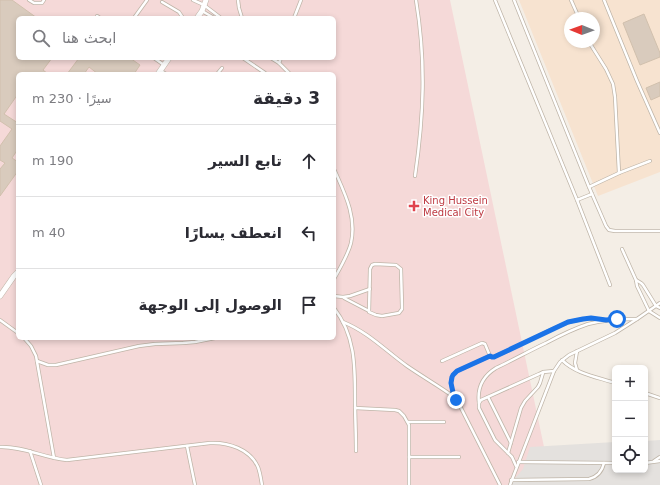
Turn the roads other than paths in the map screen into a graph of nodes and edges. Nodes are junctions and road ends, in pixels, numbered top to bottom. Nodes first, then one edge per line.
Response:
1 (30, 0) edge
2 (44, 0) edge
3 (146, 0) edge
4 (193, 0) edge
5 (238, 0) edge
6 (301, 0) edge
7 (416, 0) edge
8 (496, 0) edge
9 (514, 0) edge
10 (571, 0) edge
11 (604, 0) edge
12 (162, 2) dead end
13 (204, 5) edge
14 (576, 12) edge
15 (135, 16) edge
16 (182, 16) edge
17 (198, 16) edge
18 (212, 16) edge
19 (218, 16) edge
20 (241, 16) edge
21 (295, 16) edge
22 (593, 48) edge
23 (157, 60) edge
24 (168, 60) edge
25 (246, 60) edge
26 (274, 60) edge
27 (280, 60) edge
28 (279, 63) junction
29 (164, 65) junction
30 (222, 68) dead end
31 (159, 72) edge
32 (219, 72) edge
33 (264, 72) edge
34 (288, 72) edge
35 (660, 133) edge
36 (650, 161) dead end
37 (619, 173) junction
38 (336, 174) edge
39 (415, 176) dead end
40 (589, 187) junction
41 (592, 194) junction
42 (577, 200) junction
43 (660, 231) edge
44 (622, 249) dead end
45 (16, 274) edge
46 (336, 275) edge
47 (636, 280) junction
48 (610, 285) dead end
49 (370, 289) junction
50 (0, 296) edge
51 (336, 296) edge
52 (343, 297) junction
53 (660, 302) edge
54 (656, 306) junction
55 (660, 308) edge
56 (336, 311) edge
57 (649, 311) junction
58 (369, 312) junction
59 (660, 318) edge
60 (637, 319) junction
61 (0, 320) edge
62 (606, 320) junction
63 (343, 322) junction
64 (16, 332) edge
65 (25, 340) edge
66 (205, 340) edge
67 (576, 351) junction
68 (490, 356) junction
69 (562, 360) junction
70 (37, 361) junction
71 (442, 361) dead end
72 (554, 371) junction
73 (577, 371) junction
74 (543, 372) junction
75 (612, 382) edge
76 (648, 394) edge
77 (454, 397) junction
78 (488, 397) junction
79 (660, 398) edge
80 (479, 403) junction
81 (355, 408) junction
82 (408, 422) junction
83 (444, 422) dead end
84 (511, 444) junction
85 (187, 446) junction
86 (0, 447) edge
87 (356, 450) dead end
88 (29, 451) junction
89 (508, 453) junction
90 (409, 457) junction
91 (459, 457) dead end
92 (660, 457) edge
93 (54, 458) junction
94 (660, 461) edge
95 (518, 462) junction
96 (652, 462) junction
97 (604, 463) junction
98 (612, 463) edge
99 (648, 463) edge
100 (517, 466) junction
101 (510, 483) edge
102 (41, 485) edge
103 (194, 485) edge
104 (262, 485) edge
105 (409, 485) edge
106 (500, 485) edge
107 (506, 485) edge

1 - 2 lane
3 - 15 lane
4 - 13 lane
5 - 20 lane
6 - 21 lane
7 - 39 lane
8 - 42 lane
9 - 40 lane
10 - 14 lane
11 - 35 lane
12 - 16 lane
13 - 17 street
13 - 18 lane
13 - 19 lane
22 - 37 lane
23 - 29 lane
24 - 29 street
25 - 33 lane
26 - 28 lane
27 - 28 lane
28 - 34 lane
29 - 31 street
30 - 32 lane
36 - 37 lane
37 - 40 lane
38 - 46 lane
40 - 41 lane
41 - 42 lane
41 - 43 lane
42 - 48 lane
44 - 47 lane
45 - 50 street
47 - 54 lane
47 - 57 lane
49 - 52 lane
49 - 58 lane
49 - 58 lane
51 - 52 lane
52 - 58 lane
53 - 54 lane
54 - 55 lane
54 - 57 lane
56 - 63 lane
57 - 59 lane
57 - 60 lane
60 - 62 lane
60 - 67 lane
61 - 64 lane
62 - 68 lane
62 - 80 lane
63 - 77 lane
63 - 81 lane
65 - 70 lane
66 - 70 lane
67 - 69 lane
67 - 73 lane
68 - 71 lane
68 - 77 lane
69 - 72 lane
69 - 73 lane
70 - 93 lane
72 - 74 lane
72 - 95 lane
73 - 75 lane
74 - 78 lane
74 - 84 lane
76 - 79 lane
77 - 106 lane
78 - 80 lane
78 - 84 lane
80 - 89 lane
81 - 82 lane
81 - 87 lane
82 - 83 lane
82 - 90 lane
84 - 89 lane
85 - 93 lane
85 - 103 lane
85 - 104 lane
86 - 88 lane
88 - 93 lane
88 - 102 lane
89 - 100 lane
90 - 91 lane
90 - 105 lane
92 - 96 lane
94 - 96 lane
95 - 97 lane
95 - 100 lane
96 - 99 lane
97 - 98 lane
97 - 101 lane
100 - 101 lane
101 - 107 lane

